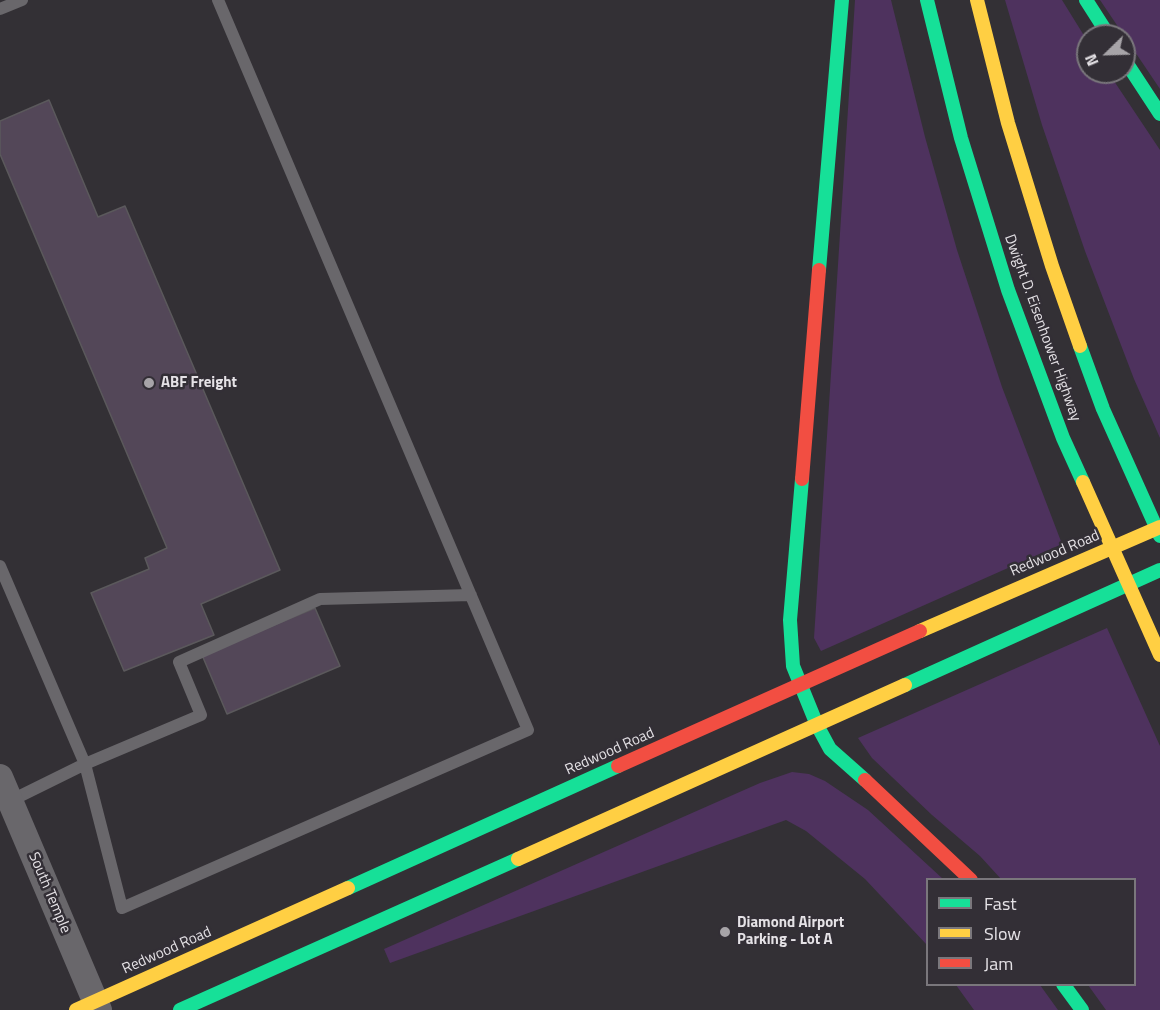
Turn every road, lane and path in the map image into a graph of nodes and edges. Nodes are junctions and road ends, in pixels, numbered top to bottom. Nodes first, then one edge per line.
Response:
1 (22, 0) edge
2 (218, 0) edge
3 (842, 0) edge
4 (927, 0) edge
5 (977, 0) edge
6 (1086, 0) edge
7 (0, 9) edge
8 (1101, 24) edge
9 (1136, 77) edge
10 (1160, 114) edge
11 (1063, 438) junction
12 (1160, 527) edge
13 (1160, 536) edge
14 (0, 566) edge
15 (1160, 570) edge
16 (471, 595) junction
17 (1160, 655) edge
18 (1160, 670) edge
19 (799, 684) junction
20 (817, 725) junction
21 (85, 764) junction
22 (0, 777) edge
23 (10, 801) junction
24 (970, 878) edge
25 (1064, 986) edge
26 (90, 1007) edge
27 (180, 1010) edge
28 (1082, 1010) edge

1 - 7 lane
2 - 16 lane
3 - 19 main road
4 - 11 main road, Dwight D. Eisenhower Highway
5 - 13 main road, Dwight D. Eisenhower Highway
6 - 8 main road
9 - 10 main road
11 - 17 main road, Dwight D. Eisenhower Highway
11 - 18 main road
12 - 19 main road, Redwood Road
14 - 21 lane
15 - 20 main road
16 - 21 lane
16 - 21 lane
19 - 20 main road
19 - 26 main road, Redwood Road
20 - 24 main road
20 - 27 main road
21 - 23 lane
22 - 23 street, South Temple
23 - 26 street, South Temple
25 - 28 main road

